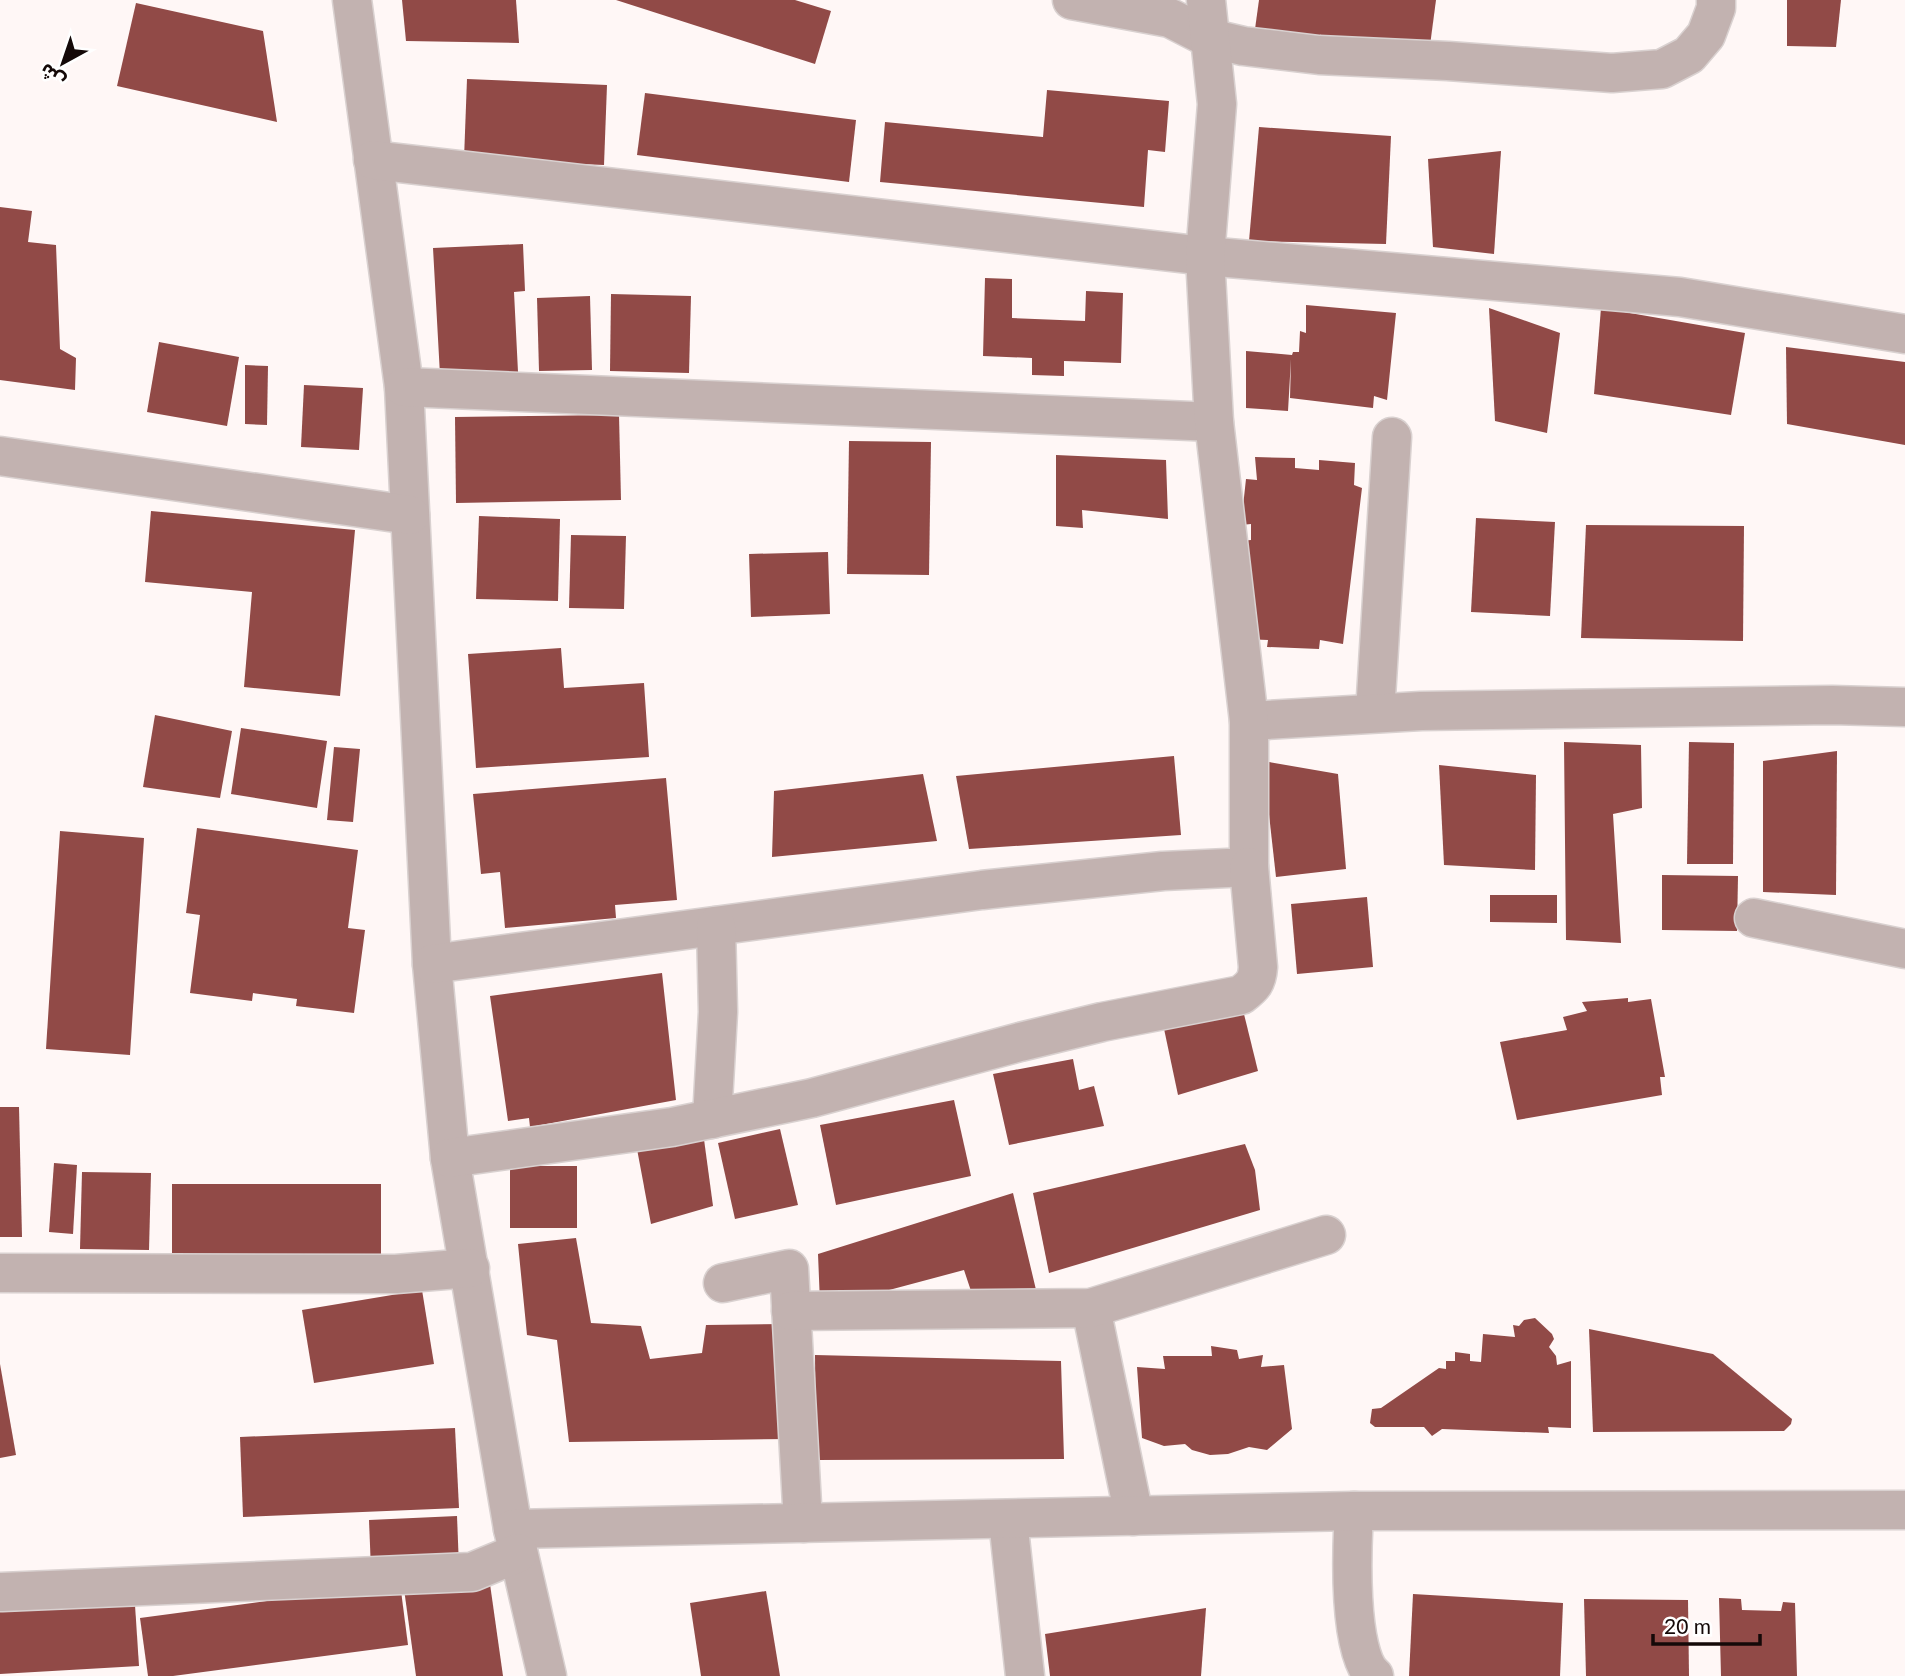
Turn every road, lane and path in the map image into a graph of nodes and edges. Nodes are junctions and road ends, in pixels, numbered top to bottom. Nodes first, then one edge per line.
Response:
1 (352, 0) edge
2 (1072, 0) edge
3 (1206, 0) edge
4 (1716, 0) edge
5 (1209, 38) junction
6 (373, 160) junction
7 (1205, 256) junction
8 (1905, 334) edge
9 (404, 387) junction
10 (1214, 422) junction
11 (1392, 437) dead end
12 (0, 456) edge
13 (410, 515) junction
14 (1905, 707) edge
15 (1375, 713) junction
16 (1249, 721) junction
17 (1249, 867) junction
18 (1754, 918) dead end
19 (716, 926) junction
20 (1905, 949) edge
21 (432, 964) junction
22 (712, 1119) junction
23 (450, 1158) junction
24 (1326, 1235) dead end
25 (470, 1268) junction
26 (0, 1273) edge
27 (723, 1283) dead end
28 (1091, 1308) junction
29 (791, 1311) junction
30 (1905, 1510) edge
31 (1353, 1511) junction
32 (1134, 1516) junction
33 (1008, 1520) junction
34 (803, 1523) junction
35 (516, 1541) junction
36 (2, 1592) dead end
37 (547, 1676) edge
38 (1025, 1676) edge
39 (1374, 1676) edge

1 - 6 street
2 - 5 street
3 - 5 street
4 - 5 street
5 - 7 street
6 - 7 street
6 - 9 street
7 - 8 street
7 - 10 street
9 - 10 street
9 - 13 street
10 - 16 street
11 - 15 street
12 - 13 street
13 - 21 street
14 - 15 street
15 - 16 street
16 - 17 street
17 - 19 street
17 - 22 street
18 - 20 street
19 - 21 street
19 - 22 street
21 - 23 street
22 - 23 street
23 - 25 street
24 - 28 street
25 - 26 street
25 - 35 street
27 - 29 street
28 - 29 street
28 - 32 street
29 - 34 street
30 - 31 street
31 - 32 street
31 - 39 street
32 - 33 street
33 - 34 street
33 - 38 street
34 - 35 street
35 - 36 street
35 - 37 street

